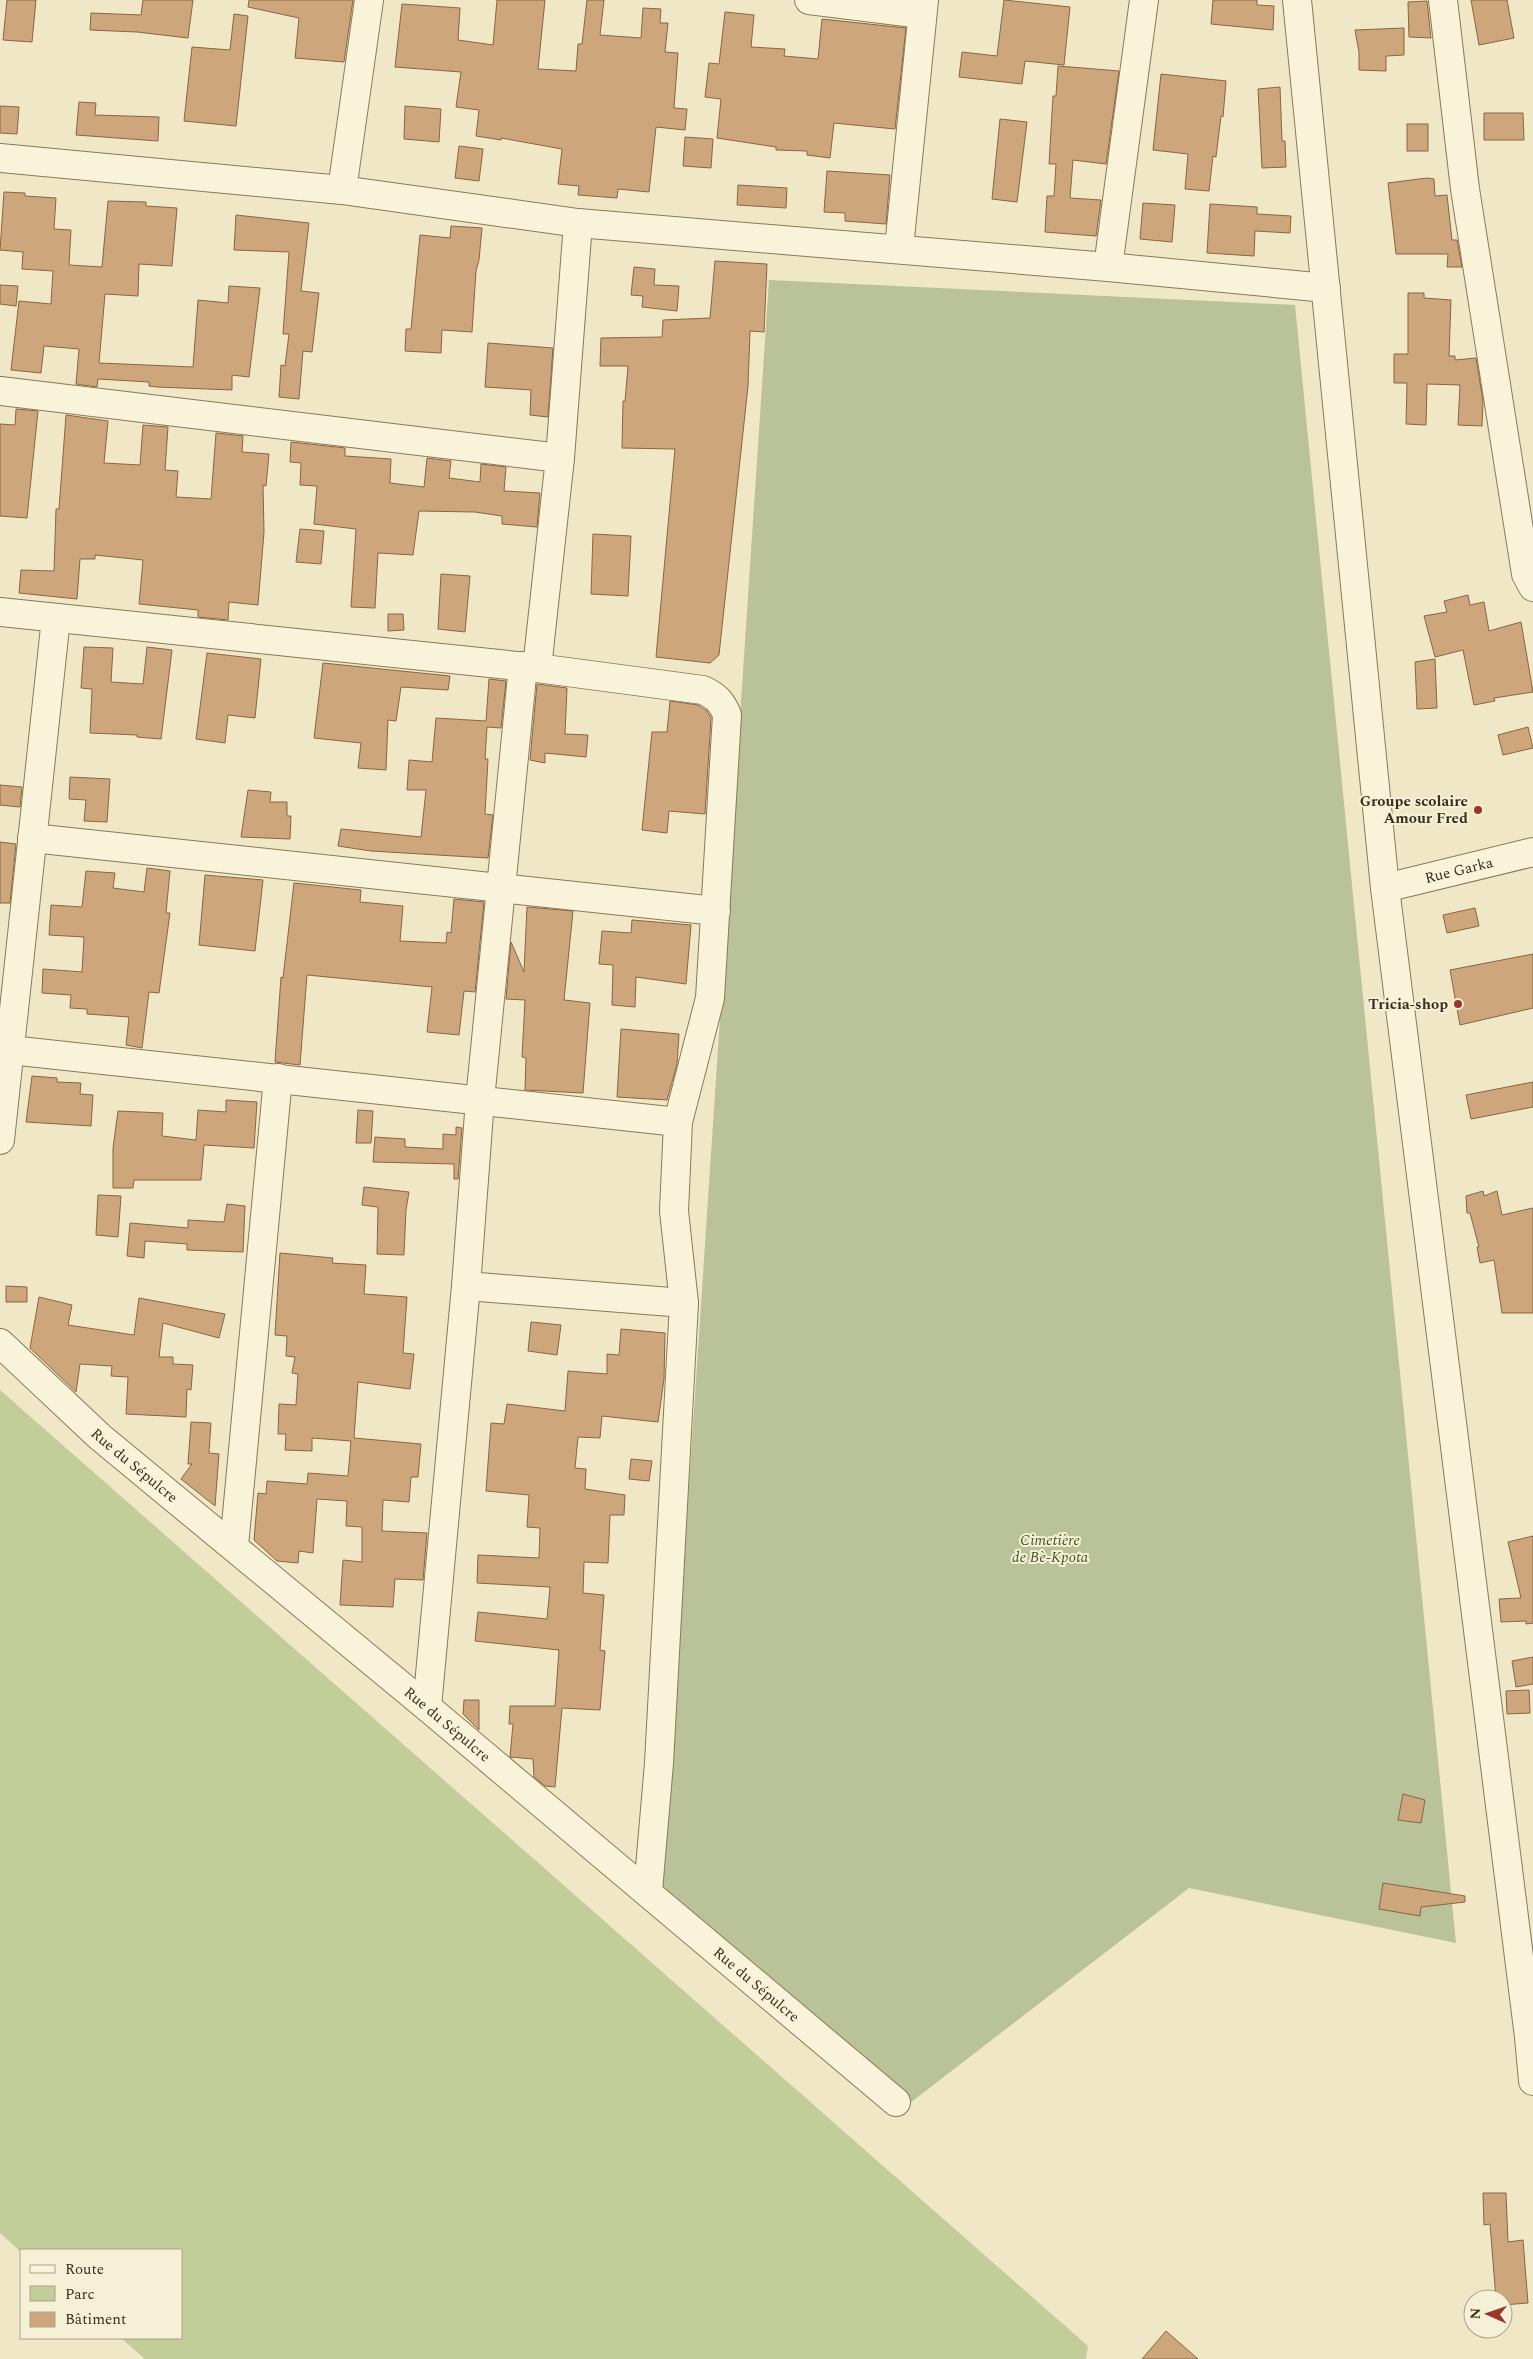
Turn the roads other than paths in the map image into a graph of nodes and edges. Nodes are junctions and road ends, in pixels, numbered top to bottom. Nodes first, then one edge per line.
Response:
1 (369, 0) edge
2 (809, 0) edge
3 (1144, 0) edge
4 (1297, 0) edge
5 (1444, 0) edge
6 (923, 7) edge
7 (0, 158) edge
8 (342, 190) junction
9 (578, 223) junction
10 (899, 248) junction
11 (1108, 267) junction
12 (1326, 288) junction
13 (0, 392) edge
14 (560, 458) junction
15 (1533, 587) edge
16 (0, 612) edge
17 (56, 618) junction
18 (530, 667) junction
19 (32, 838) junction
20 (1533, 852) edge
21 (502, 888) junction
22 (1385, 888) junction
23 (716, 911) junction
24 (10, 1050) junction
25 (278, 1078) junction
26 (480, 1100) junction
27 (678, 1122) junction
28 (0, 1140) edge
29 (466, 1286) junction
30 (684, 1303) junction
31 (0, 1343) edge
32 (234, 1546) junction
33 (427, 1707) junction
34 (648, 1891) junction
35 (1531, 2037) edge
36 (1533, 2081) edge
37 (896, 2102) dead end

1 - 8 street
2 - 6 street
3 - 11 street
4 - 12 street
5 - 15 street
6 - 10 street
7 - 8 street
8 - 9 street
9 - 10 street
9 - 14 street
10 - 11 street
11 - 12 street
12 - 22 street
13 - 14 street
14 - 18 street
16 - 17 street
17 - 18 street
17 - 19 street
18 - 21 street
18 - 23 street
19 - 21 street
19 - 24 street
20 - 22 street, Rue Garka
21 - 23 street
21 - 26 street
22 - 35 street
23 - 27 street
24 - 25 street
24 - 28 street
25 - 26 street
25 - 32 street
26 - 27 street
26 - 29 street
27 - 30 street
29 - 30 street
29 - 33 street
30 - 34 street
31 - 32 street, Rue du Sépulcre
32 - 33 street, Rue du Sépulcre
33 - 34 street, Rue du Sépulcre
34 - 37 street, Rue du Sépulcre
35 - 36 street

